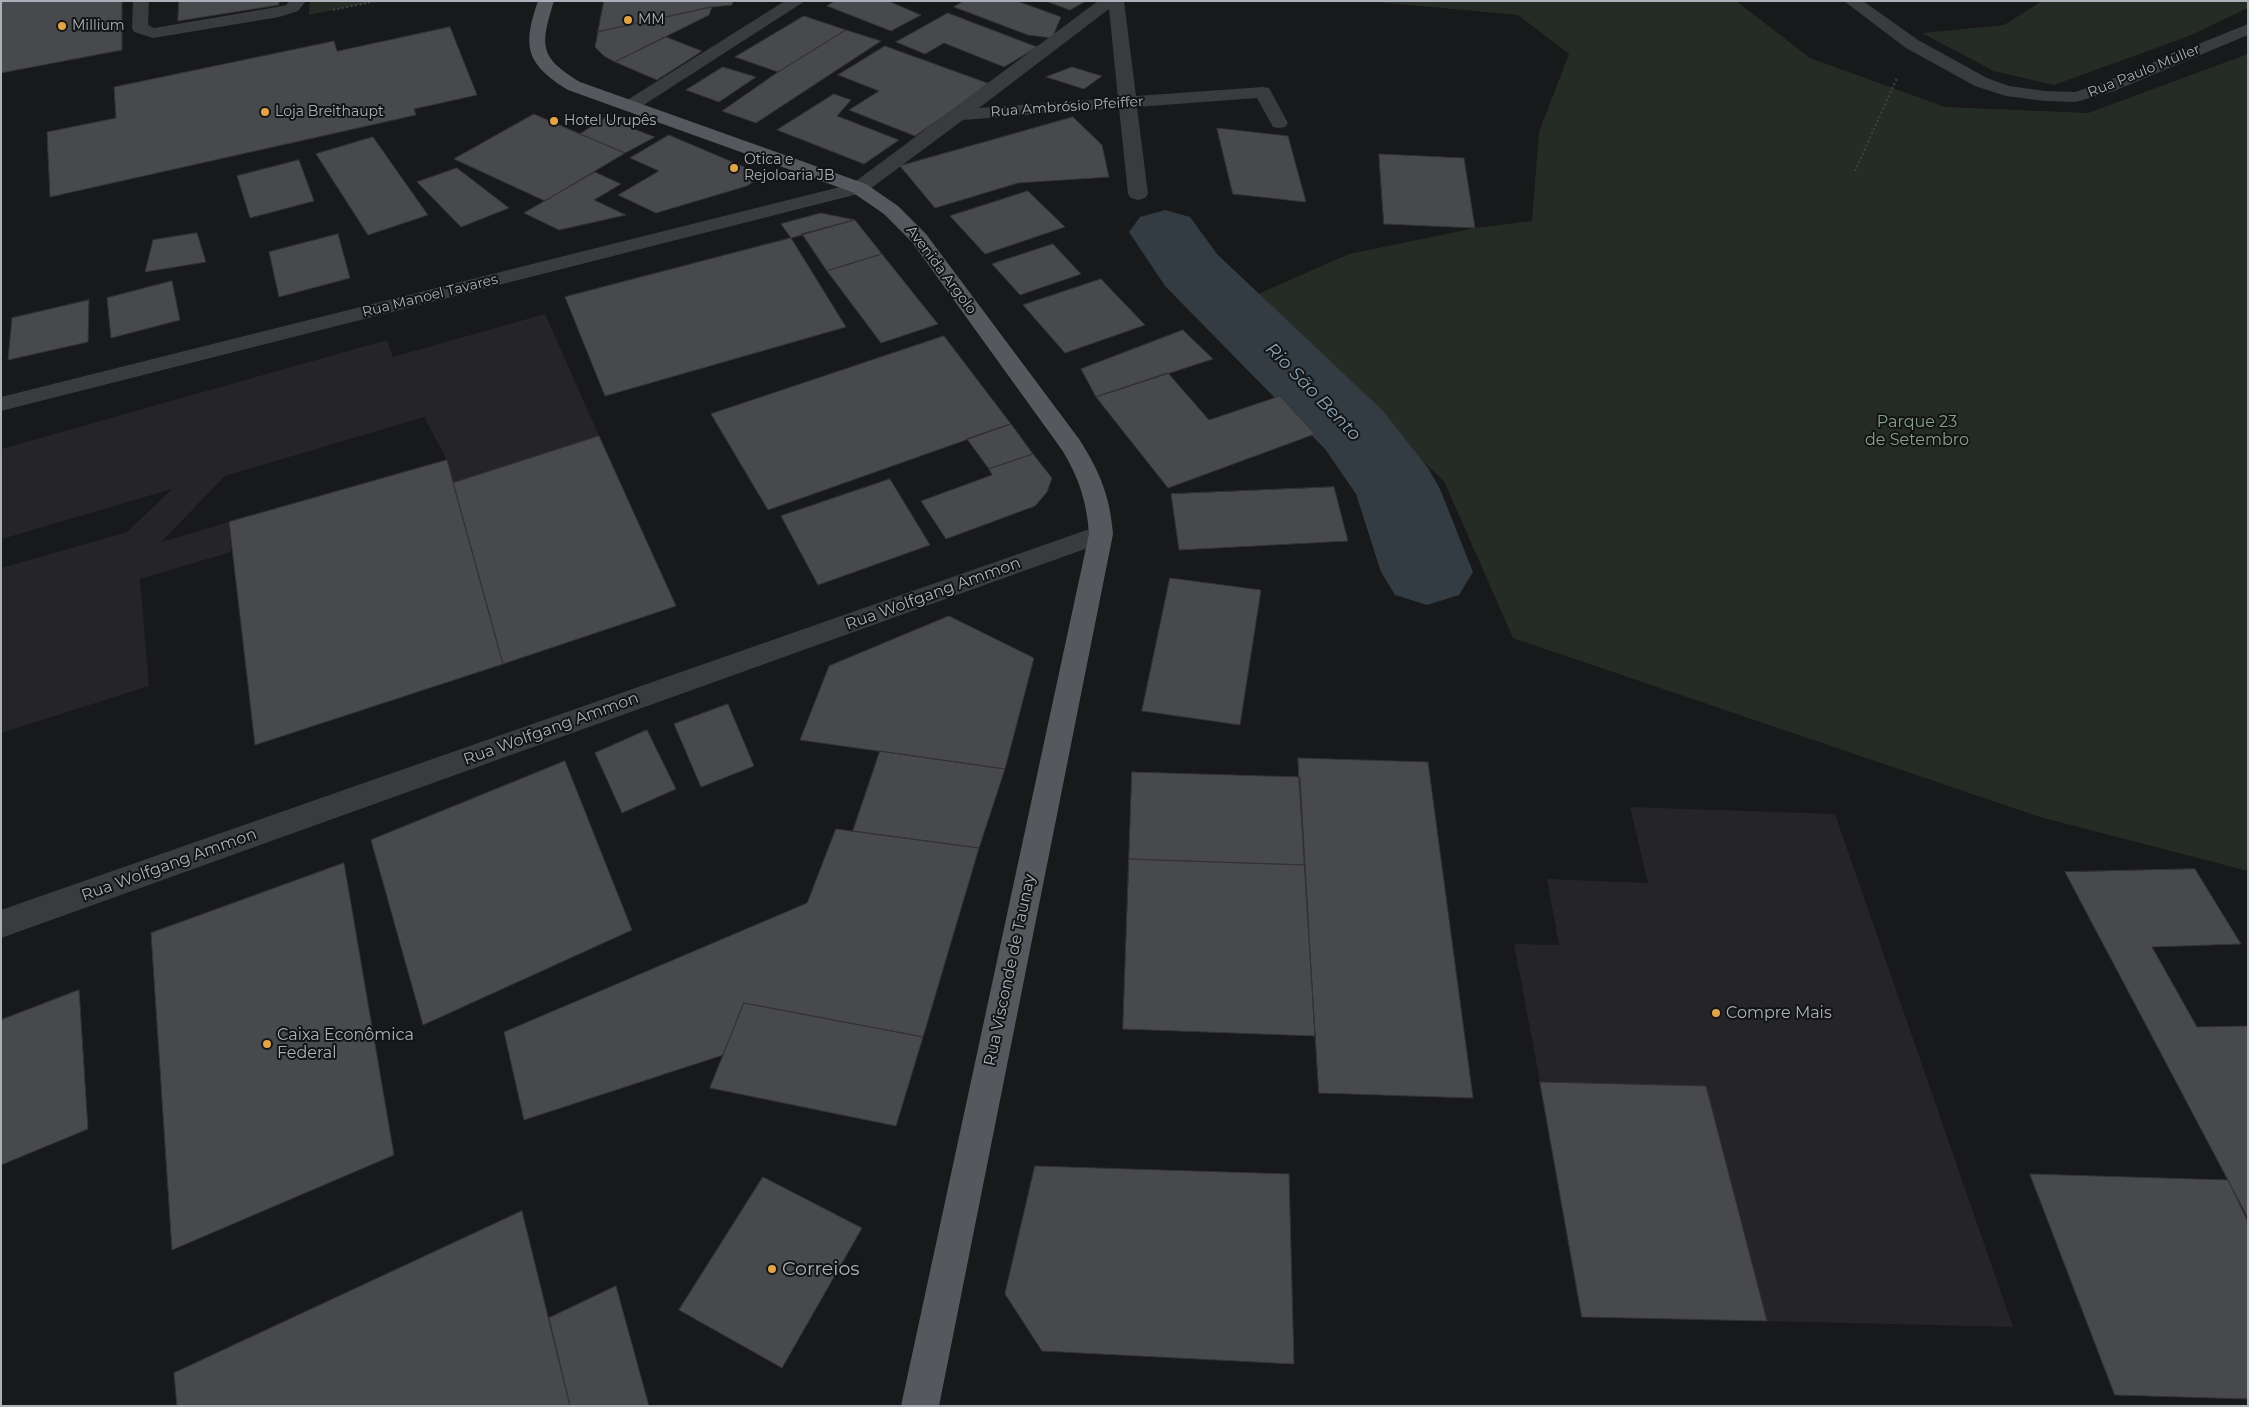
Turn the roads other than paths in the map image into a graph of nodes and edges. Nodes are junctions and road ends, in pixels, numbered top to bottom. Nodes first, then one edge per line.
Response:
1 (141, 1) edge
2 (298, 1) edge
3 (546, 1) edge
4 (796, 1) edge
5 (1109, 1) edge
6 (1116, 1) edge
7 (1852, 1) edge
8 (2248, 29) edge
9 (1128, 103) junction
10 (630, 106) junction
11 (958, 115) junction
12 (1279, 123) dead end
13 (859, 188) junction
14 (1138, 194) dead end
15 (1, 404) edge
16 (1101, 534) junction
17 (1, 924) edge
18 (920, 1406) edge

1 - 2 street
3 - 10 main road, Avenida Argolo
4 - 10 street
5 - 11 street
6 - 9 street
7 - 8 street, Rua Paulo Müller
9 - 11 street, Rua Ambrósio Pfeiffer
9 - 12 street, Rua Ambrósio Pfeiffer
9 - 14 street
10 - 13 main road, Avenida Argolo
11 - 13 street
13 - 15 street, Rua Manoel Tavares
13 - 16 main road, Avenida Argolo
16 - 17 street, Rua Wolfgang Ammon
16 - 18 main road, Rua Visconde de Taunay

